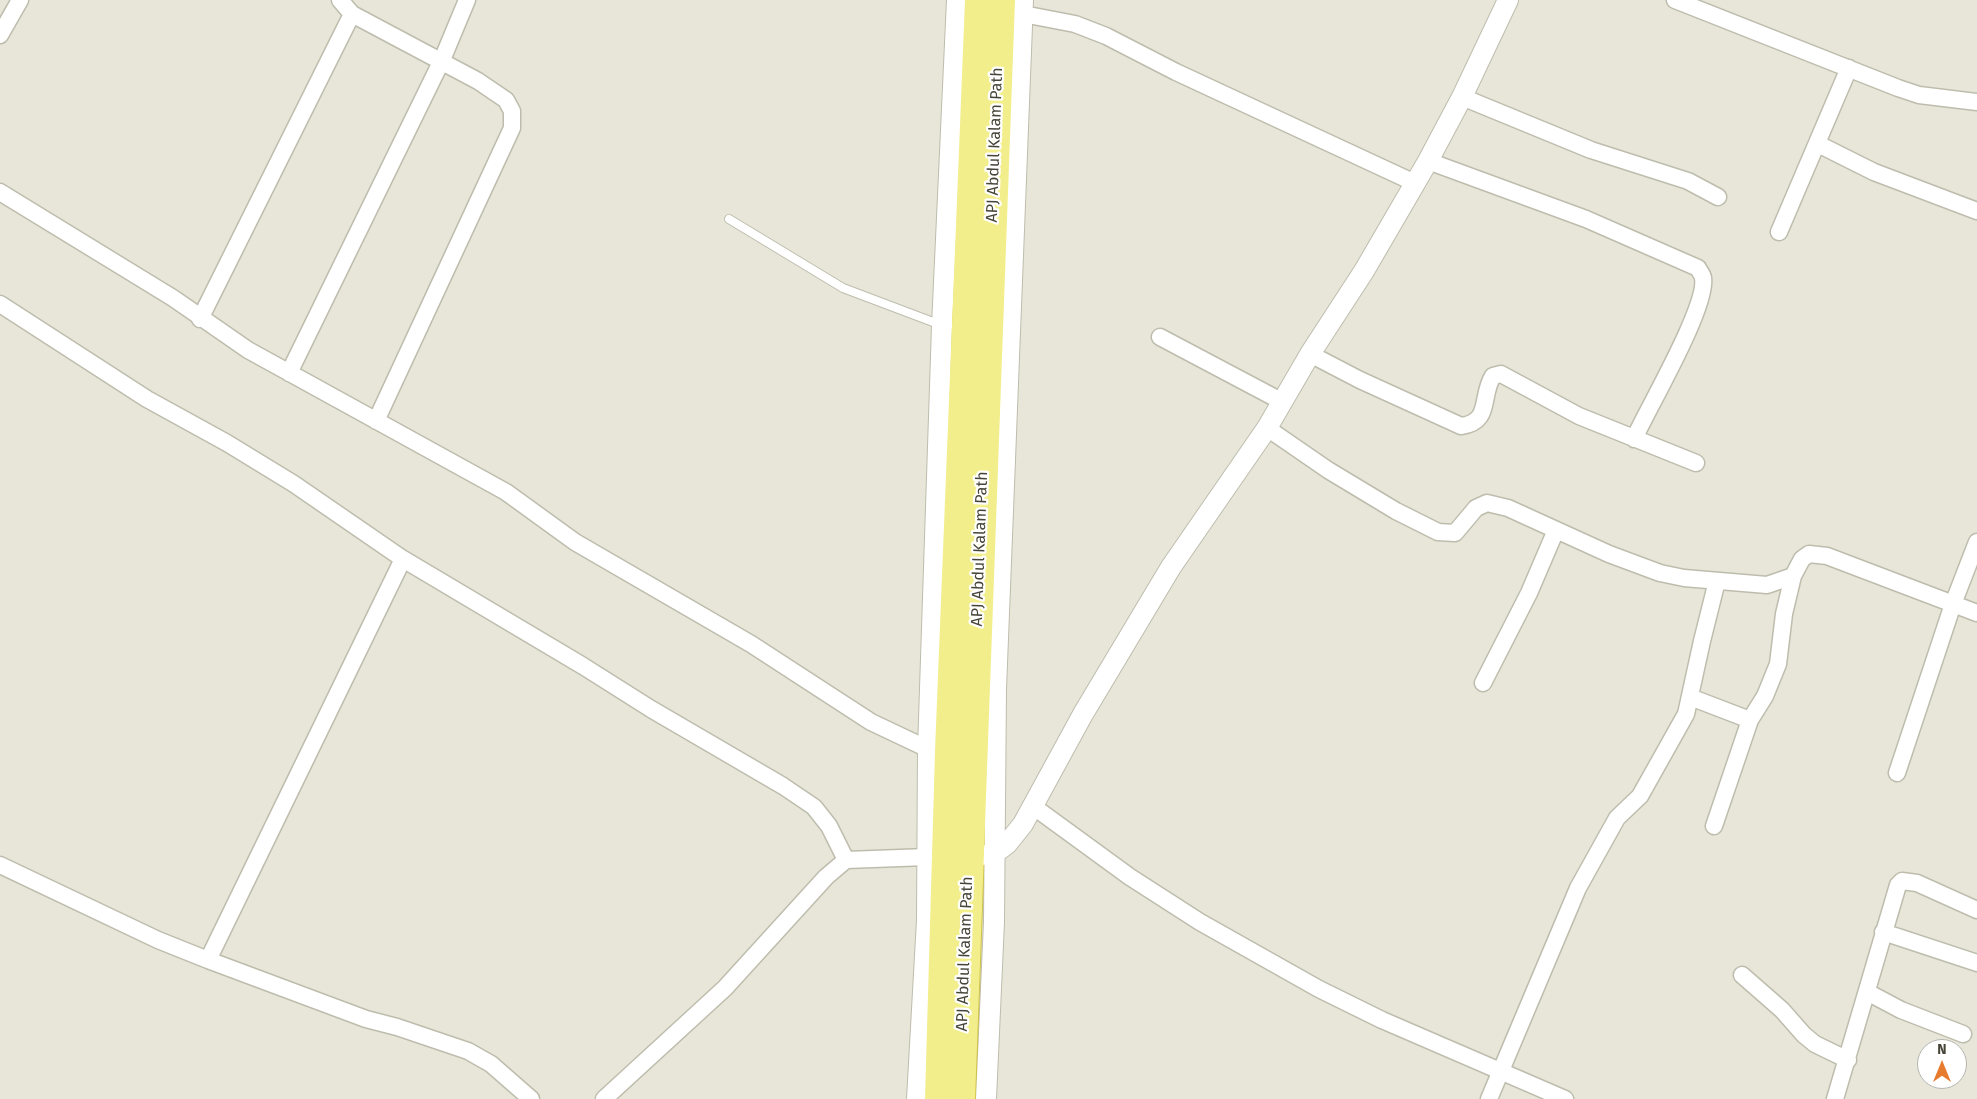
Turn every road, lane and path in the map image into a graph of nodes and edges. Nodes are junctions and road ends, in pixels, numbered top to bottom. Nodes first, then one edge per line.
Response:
1 (20, 0) edge
2 (340, 0) edge
3 (467, 0) edge
4 (957, 0) edge
5 (979, 0) edge
6 (1508, 0) edge
7 (1675, 0) edge
8 (1016, 5) edge
9 (352, 14) junction
10 (0, 35) edge
11 (442, 60) junction
12 (1849, 68) junction
13 (1462, 97) junction
14 (1977, 102) edge
15 (1818, 144) junction
16 (1428, 161) junction
17 (1415, 183) junction
18 (0, 192) edge
19 (1718, 197) dead end
20 (1977, 211) edge
21 (729, 219) dead end
22 (1779, 232) dead end
23 (0, 304) edge
24 (200, 319) junction
25 (942, 326) junction
26 (1160, 337) dead end
27 (1310, 354) junction
28 (289, 373) junction
29 (1281, 401) junction
30 (376, 421) junction
31 (1267, 428) junction
32 (1634, 439) junction
33 (1696, 463) dead end
34 (1556, 530) junction
35 (1977, 542) edge
36 (403, 559) junction
37 (1793, 576) junction
38 (1717, 581) junction
39 (1953, 604) junction
40 (1977, 613) edge
41 (1483, 683) dead end
42 (1690, 698) junction
43 (1750, 720) junction
44 (928, 749) junction
45 (1897, 773) dead end
46 (1034, 807) junction
47 (1714, 826) dead end
48 (995, 853) junction
49 (947, 857) junction
50 (846, 860) junction
51 (0, 865) edge
52 (1977, 910) edge
53 (1883, 932) junction
54 (208, 960) junction
55 (1977, 963) edge
56 (1742, 975) dead end
57 (1867, 992) junction
58 (1963, 1034) dead end
59 (1848, 1060) junction
60 (1502, 1072) junction
61 (531, 1099) edge
62 (604, 1099) edge
63 (917, 1099) edge
64 (939, 1099) edge
65 (961, 1099) edge
66 (986, 1099) edge
67 (1489, 1099) edge
68 (1564, 1099) edge
69 (1836, 1099) edge

1 - 10 street
2 - 9 street
3 - 11 street
4 - 25 street
5 - 49 highway, APJ Abdul Kalam Path
6 - 13 street
7 - 12 street
8 - 17 street
8 - 48 street
8 - 49 highway, APJ Abdul Kalam Path
9 - 11 street
9 - 24 street
11 - 28 street
11 - 30 street
12 - 14 street
12 - 15 street
13 - 16 street
13 - 19 street
15 - 20 street
15 - 22 street
16 - 17 street
16 - 32 street
17 - 27 street
18 - 24 street
21 - 25 lane
23 - 36 street
24 - 28 street
25 - 44 street
26 - 29 street
27 - 29 street
27 - 32 street
28 - 30 street
29 - 31 street
30 - 44 street
31 - 34 street
31 - 46 street
32 - 33 street
34 - 38 street
34 - 41 street
35 - 39 street
36 - 50 street
36 - 54 street
37 - 38 street
37 - 39 street
37 - 43 street
38 - 42 street
39 - 40 street
39 - 45 street
42 - 43 street
42 - 60 street
43 - 47 street
44 - 49 street
46 - 48 street
46 - 60 street
48 - 49 street
48 - 66 street
49 - 50 street
49 - 63 street
49 - 64 highway, APJ Abdul Kalam Path
49 - 65 highway, APJ Abdul Kalam Path
50 - 62 street
51 - 54 street
52 - 53 street
53 - 55 street
53 - 57 street
54 - 61 street
56 - 59 street
57 - 58 street
57 - 59 street
59 - 69 street
60 - 67 street
60 - 68 street

